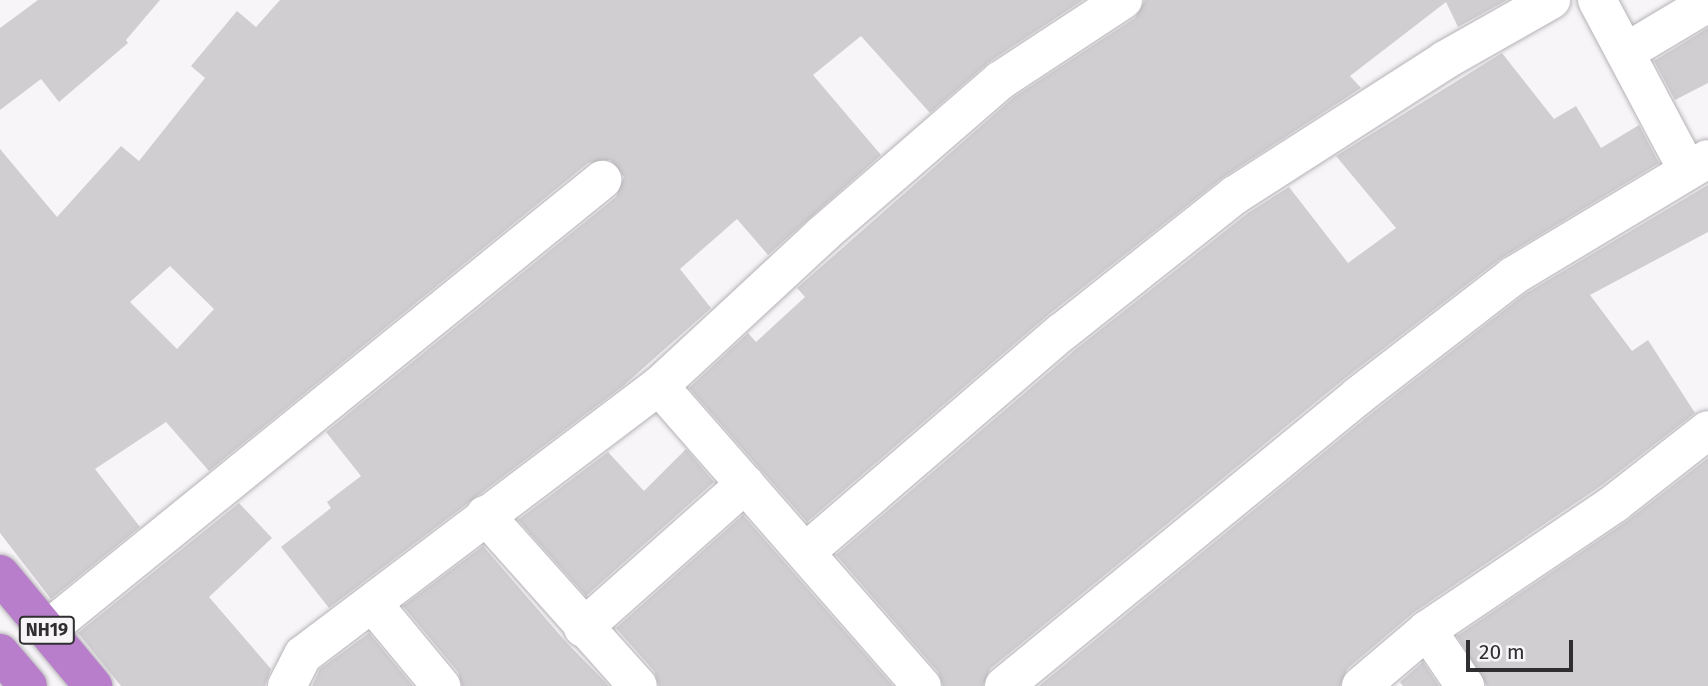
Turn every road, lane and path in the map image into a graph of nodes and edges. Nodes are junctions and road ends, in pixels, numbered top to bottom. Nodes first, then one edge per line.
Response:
1 (1123, 0) edge
2 (1551, 0) edge
3 (1597, 0) edge
4 (1708, 3) edge
5 (1626, 52) junction
6 (1697, 164) edge
7 (602, 180) dead end
8 (659, 386) junction
9 (1708, 430) edge
10 (745, 484) junction
11 (485, 515) junction
12 (807, 551) junction
13 (0, 574) edge
14 (373, 604) junction
15 (583, 628) junction
16 (1427, 630) junction
17 (47, 631) junction
18 (0, 653) edge
19 (27, 686) edge
20 (93, 686) edge
21 (286, 686) edge
22 (441, 686) edge
23 (638, 686) edge
24 (922, 686) edge
25 (1004, 686) edge
26 (1361, 686) edge
27 (1465, 686) edge

1 - 8 street
2 - 12 street
3 - 5 street
4 - 5 street
5 - 6 street
6 - 25 street
7 - 17 street
8 - 10 street
8 - 11 street
9 - 16 street
10 - 12 street
10 - 15 street
11 - 14 street
11 - 15 street
12 - 24 street
13 - 17 highway, NH19
14 - 21 street
14 - 22 street
15 - 23 street
16 - 26 street
16 - 27 street
17 - 20 highway, NH19
18 - 19 highway, NH19

